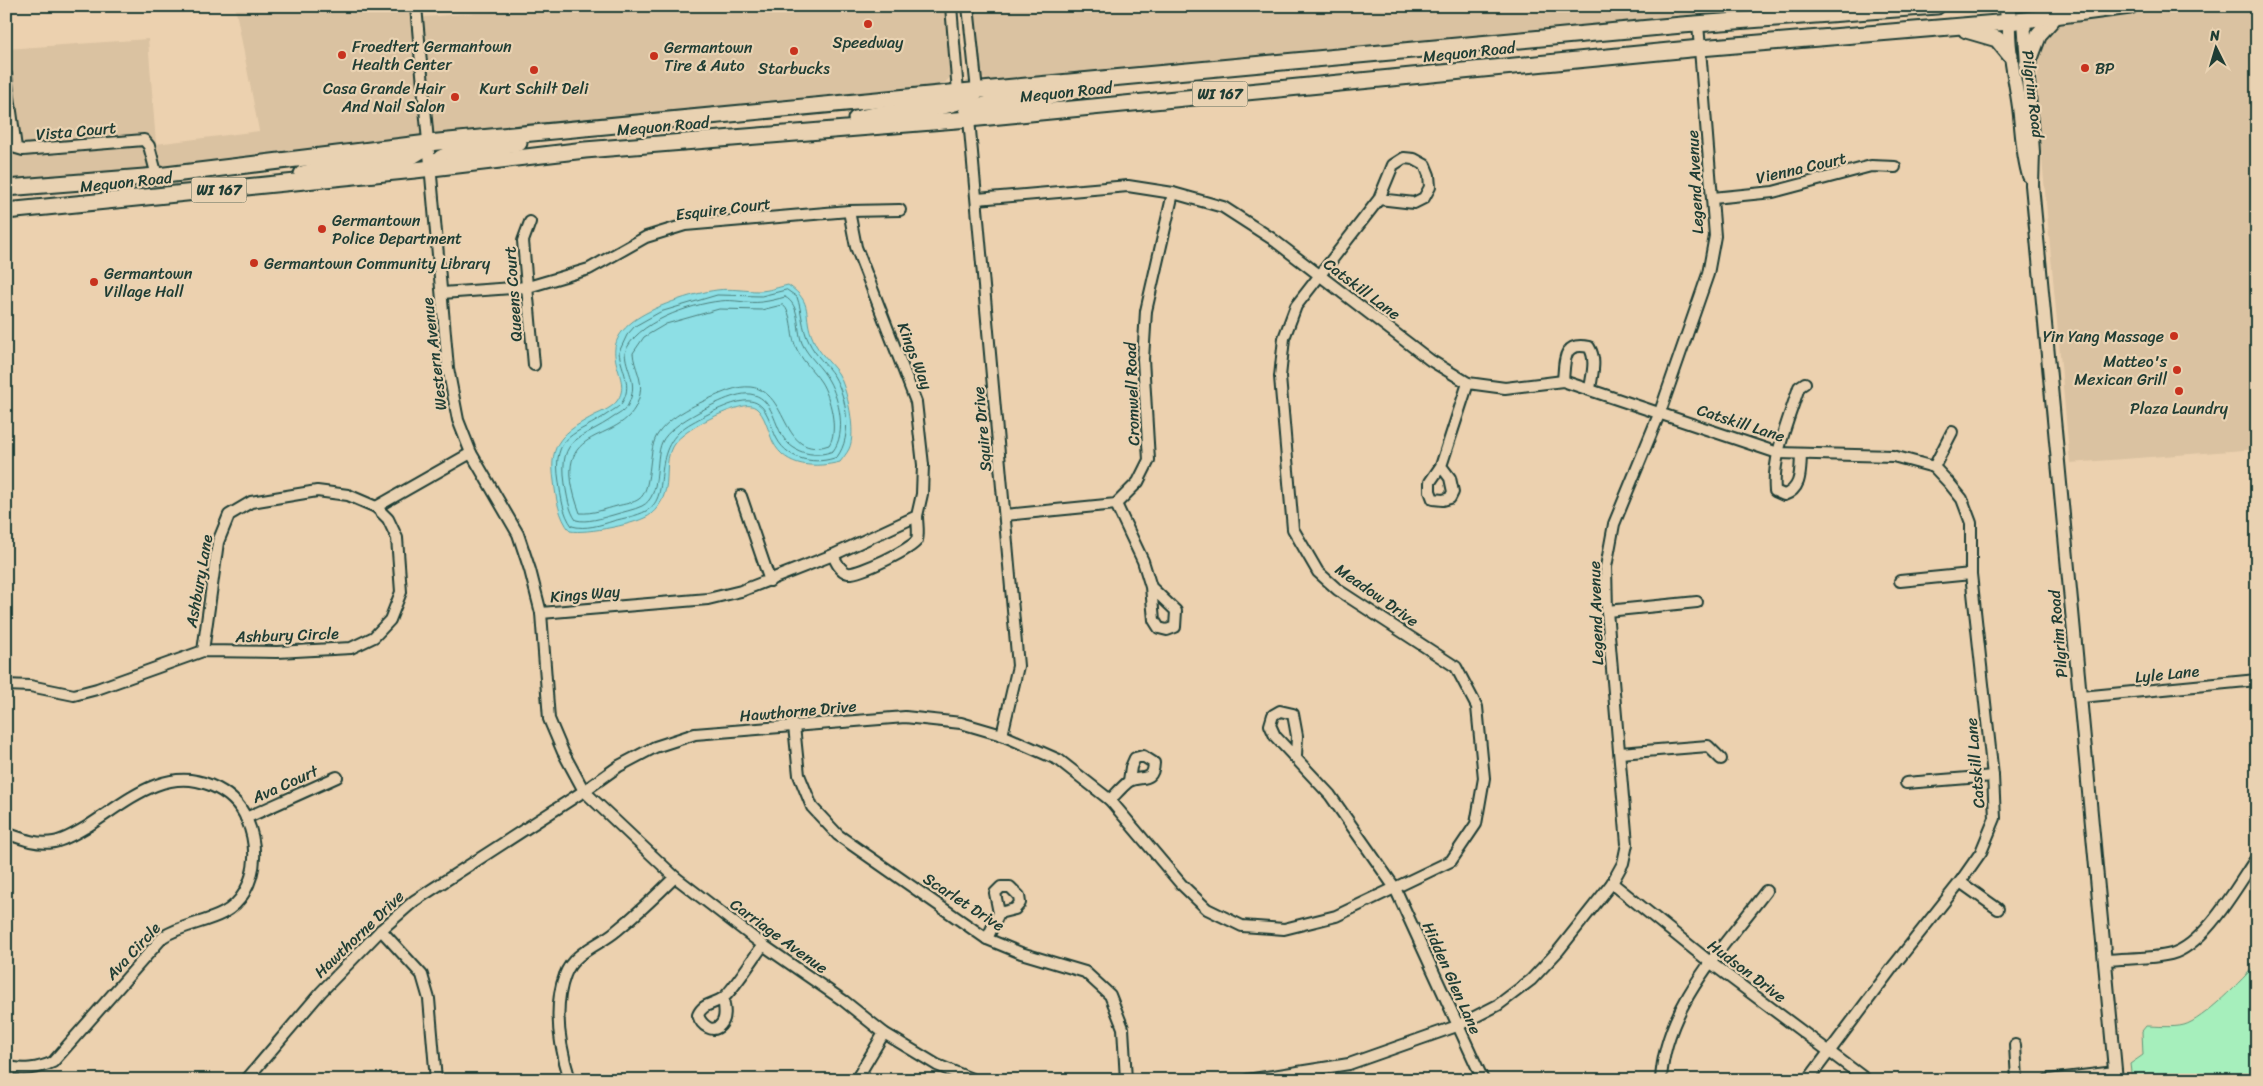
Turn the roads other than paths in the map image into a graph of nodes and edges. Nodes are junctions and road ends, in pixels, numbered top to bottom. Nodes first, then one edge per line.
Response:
1 (416, 6) edge
2 (951, 6) edge
3 (968, 6) edge
4 (1937, 6) edge
5 (2007, 6) edge
6 (2130, 6) edge
7 (2024, 13) edge
8 (2055, 16) junction
9 (2009, 22) junction
10 (1698, 24) junction
11 (1953, 26) junction
12 (1700, 48) junction
13 (2010, 55) junction
14 (2028, 66) junction
15 (6, 75) edge
16 (1124, 78) junction
17 (977, 91) junction
18 (960, 97) junction
19 (969, 119) junction
20 (590, 128) junction
21 (826, 129) junction
22 (551, 132) junction
23 (428, 143) junction
24 (592, 150) junction
25 (1895, 167) dead end
26 (431, 168) junction
27 (157, 176) junction
28 (280, 184) junction
29 (47, 185) junction
30 (2032, 185) junction
31 (6, 188) edge
32 (1173, 193) junction
33 (6, 198) edge
34 (1713, 198) junction
35 (977, 199) junction
36 (1379, 199) junction
37 (900, 210) dead end
38 (6, 211) edge
39 (849, 211) junction
40 (530, 222) dead end
41 (1320, 276) junction
42 (528, 287) junction
43 (442, 293) junction
44 (534, 365) dead end
45 (1563, 380) junction
46 (1468, 383) junction
47 (1805, 383) dead end
48 (1590, 389) junction
49 (1660, 412) junction
50 (1952, 432) dead end
51 (471, 453) junction
52 (1778, 453) junction
53 (1801, 455) junction
54 (1441, 466) dead end
55 (1934, 467) junction
56 (740, 496) dead end
57 (1116, 504) junction
58 (376, 507) junction
59 (1005, 515) junction
60 (917, 516) junction
61 (833, 555) junction
62 (1971, 574) junction
63 (770, 581) junction
64 (1900, 581) dead end
65 (1151, 587) dead end
66 (1697, 602) dead end
67 (1607, 611) junction
68 (541, 613) junction
69 (203, 651) junction
70 (2257, 680) edge
71 (6, 685) edge
72 (2081, 698) junction
73 (794, 726) junction
74 (1002, 735) junction
75 (1620, 753) junction
76 (1296, 756) dead end
77 (1721, 760) dead end
78 (1993, 776) junction
79 (336, 777) dead end
80 (1129, 781) dead end
81 (1906, 783) dead end
82 (584, 791) junction
83 (1110, 800) junction
84 (246, 818) junction
85 (6, 833) edge
86 (2257, 858) edge
87 (675, 877) junction
88 (1960, 882) junction
89 (1612, 883) junction
90 (1395, 888) junction
91 (1766, 891) dead end
92 (1998, 910) dead end
93 (1000, 913) dead end
94 (380, 930) junction
95 (987, 939) junction
96 (763, 945) junction
97 (2106, 960) junction
98 (1712, 963) junction
99 (723, 998) dead end
100 (1458, 1026) junction
101 (884, 1033) junction
102 (2015, 1045) dead end
103 (1829, 1052) junction
104 (8, 1068) edge
105 (2116, 1076) edge
106 (246, 1080) edge
107 (436, 1080) edge
108 (570, 1080) edge
109 (856, 1080) edge
110 (974, 1080) edge
111 (1126, 1080) edge
112 (1247, 1080) edge
113 (1483, 1080) edge
114 (1661, 1080) edge
115 (1808, 1080) edge
116 (1867, 1080) edge
117 (2017, 1080) edge
118 (2048, 1080) edge

1 - 23 street, Western Avenue
2 - 18 street, Squire Drive
3 - 17 street, Squire Drive
4 - 10 main road, Mequon Road / WI 167
5 - 9 main road, Pilgrim Road
6 - 8 main road, Mequon Road
7 - 8 main road, Mequon Road
7 - 9 main road, Mequon Road
7 - 14 street, Pilgrim Road
8 - 14 main road
9 - 11 main road, Mequon Road / WI 167
9 - 13 street, Pilgrim Road
10 - 12 street, Legend Avenue
10 - 16 main road, Mequon Road / WI 167
11 - 12 main road, Mequon Road / WI 167
11 - 13 main road
12 - 19 main road, Mequon Road / WI 167
12 - 34 street, Legend Avenue
13 - 30 street, Pilgrim Road
14 - 30 street, Pilgrim Road
15 - 27 street, Vista Court
16 - 17 main road, Mequon Road / WI 167
16 - 19 main road
17 - 18 main road
17 - 19 street, Squire Drive
18 - 19 street, Squire Drive
18 - 20 main road, Mequon Road / WI 167
18 - 21 main road
19 - 21 main road, Mequon Road / WI 167
19 - 35 street, Squire Drive
20 - 22 main road, Mequon Road / WI 167
20 - 24 main road
21 - 24 main road, Mequon Road / WI 167
22 - 23 main road, Mequon Road / WI 167
22 - 26 main road
23 - 26 street, Western Avenue
23 - 27 main road, Mequon Road / WI 167
23 - 28 main road
24 - 26 main road, Mequon Road / WI 167
25 - 34 street, Vienna Court
26 - 28 main road, Mequon Road / WI 167
26 - 43 street, Western Avenue
27 - 29 main road, Mequon Road / WI 167
28 - 38 main road, Mequon Road / WI 167
29 - 31 main road, Mequon Road / WI 167
29 - 33 main road
30 - 72 street, Pilgrim Road
32 - 35 street, Catskill Lane
32 - 41 street, Catskill Lane
32 - 57 street, Cromwell Road
34 - 49 street, Legend Avenue
35 - 59 street, Squire Drive
36 - 36 street
36 - 41 street, Meadow Drive
37 - 39 street, Esquire Court
39 - 42 street, Esquire Court
39 - 60 street, Kings Way
40 - 42 street, Queens Court
41 - 46 street, Catskill Lane
41 - 90 street, Meadow Drive
42 - 43 street, Esquire Court
42 - 44 street, Queens Court
43 - 51 street, Western Avenue
45 - 46 street, Catskill Lane
45 - 48 street, Catskill Lane
45 - 48 street
46 - 54 street
47 - 52 street
48 - 49 street, Catskill Lane
49 - 52 street, Catskill Lane
49 - 67 street, Legend Avenue
50 - 55 street
51 - 58 street
51 - 68 street, Western Avenue
52 - 53 street, Catskill Lane
52 - 53 street
53 - 55 street, Catskill Lane
55 - 62 street, Catskill Lane
56 - 63 street
57 - 59 street
57 - 65 street
58 - 69 street, Ashbury Lane
58 - 69 street, Ashbury Circle
59 - 74 street, Squire Drive
60 - 61 street, Kings Way
60 - 61 street, Kings Way
61 - 63 street, Kings Way
62 - 64 street
62 - 78 street, Catskill Lane
63 - 68 street, Kings Way
66 - 67 street
67 - 75 street, Legend Avenue
68 - 82 street, Western Avenue
69 - 71 street, Ashbury Lane
70 - 72 street, Lyle Lane
72 - 97 street, Pilgrim Road
73 - 74 street, Hawthorne Drive
73 - 82 street, Hawthorne Drive
73 - 95 street, Scarlet Drive
74 - 83 street, Hawthorne Drive
75 - 77 street
75 - 89 street, Legend Avenue
76 - 90 street, Hidden Glen Lane
78 - 81 street
78 - 88 street, Catskill Lane
79 - 84 street, Ava Court
80 - 83 street
82 - 87 street, Carriage Avenue
82 - 94 street, Hawthorne Drive
83 - 90 street, Hawthorne Drive
84 - 85 street, Ava Circle
84 - 104 street, Ava Circle
86 - 97 street
87 - 96 street, Carriage Avenue
87 - 108 street
88 - 92 street
88 - 103 street, Catskill Lane
89 - 98 street, Hudson Drive
89 - 100 street, Legend Avenue
90 - 100 street, Hidden Glen Lane
91 - 98 street
93 - 95 street
94 - 106 street, Hawthorne Drive
94 - 107 street
95 - 111 street, Scarlet Drive
96 - 99 street
96 - 101 street, Carriage Avenue
97 - 105 street, Pilgrim Road
98 - 103 street, Hudson Drive
98 - 114 street
100 - 112 street
100 - 113 street, Hidden Glen Lane
101 - 109 street
101 - 110 street, Carriage Avenue
102 - 117 street
103 - 115 street, Catskill Lane
103 - 116 street, Hudson Drive
105 - 118 street

